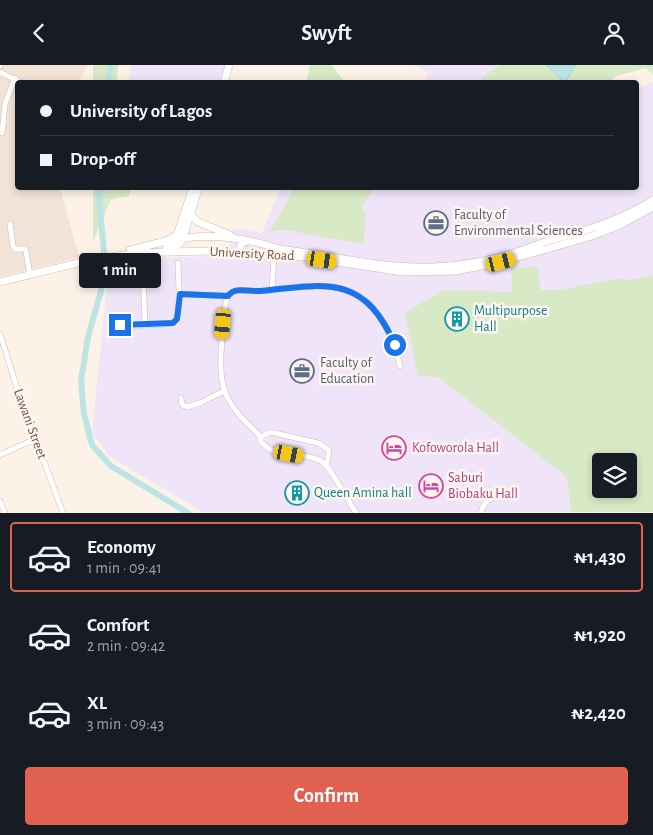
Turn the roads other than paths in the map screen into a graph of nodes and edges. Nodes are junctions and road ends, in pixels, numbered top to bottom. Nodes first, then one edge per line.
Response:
1 (229, 65) edge
2 (234, 65) edge
3 (0, 72) edge
4 (15, 78) junction
5 (18, 80) edge
6 (225, 80) edge
7 (230, 80) edge
8 (2, 133) dead end
9 (191, 190) edge
10 (199, 190) edge
11 (653, 200) edge
12 (653, 207) edge
13 (191, 215) junction
14 (10, 224) dead end
15 (181, 226) junction
16 (235, 237) junction
17 (183, 238) junction
18 (166, 241) junction
19 (250, 241) junction
20 (207, 251) junction
21 (138, 253) junction
22 (244, 255) junction
23 (274, 256) junction
24 (106, 258) junction
25 (178, 263) dead end
26 (143, 272) dead end
27 (30, 275) junction
28 (0, 282) edge
29 (272, 290) junction
30 (180, 294) junction
31 (228, 296) junction
32 (120, 325) dead end
33 (145, 325) junction
34 (0, 334) edge
35 (3, 353) edge
36 (400, 366) dead end
37 (224, 391) junction
38 (181, 398) dead end
39 (261, 437) junction
40 (35, 439) junction
41 (0, 455) edge
42 (326, 465) junction
43 (503, 494) dead end
44 (0, 501) edge
45 (5, 513) edge
46 (63, 513) edge
47 (356, 513) edge
48 (481, 513) edge

1 - 6 main road
2 - 7 main road
3 - 4 street
4 - 5 street
4 - 8 street
9 - 15 main road
10 - 13 main road
11 - 19 main road, University Road
12 - 23 main road, University Road
13 - 16 main road
13 - 17 main road
14 - 27 street
15 - 17 main road
15 - 18 main road
16 - 17 main road, University Road
16 - 19 main road, University Road
17 - 18 main road, University Road
17 - 20 main road
17 - 21 main road
18 - 24 main road, University Road
19 - 22 main road
20 - 21 main road, University Road
20 - 22 main road, University Road
21 - 24 main road
22 - 23 main road, University Road
23 - 29 street
24 - 27 main road
25 - 30 street
26 - 33 street
27 - 28 main road
29 - 31 street
29 - 36 street
30 - 31 street
30 - 33 street
31 - 37 street
32 - 33 street
34 - 35 street, Lawani Street
35 - 40 street, Lawani Street
37 - 38 street
37 - 39 street
39 - 42 street
39 - 42 street
40 - 41 street
40 - 46 street, Lawani Street
42 - 47 street
43 - 48 street
44 - 45 street

